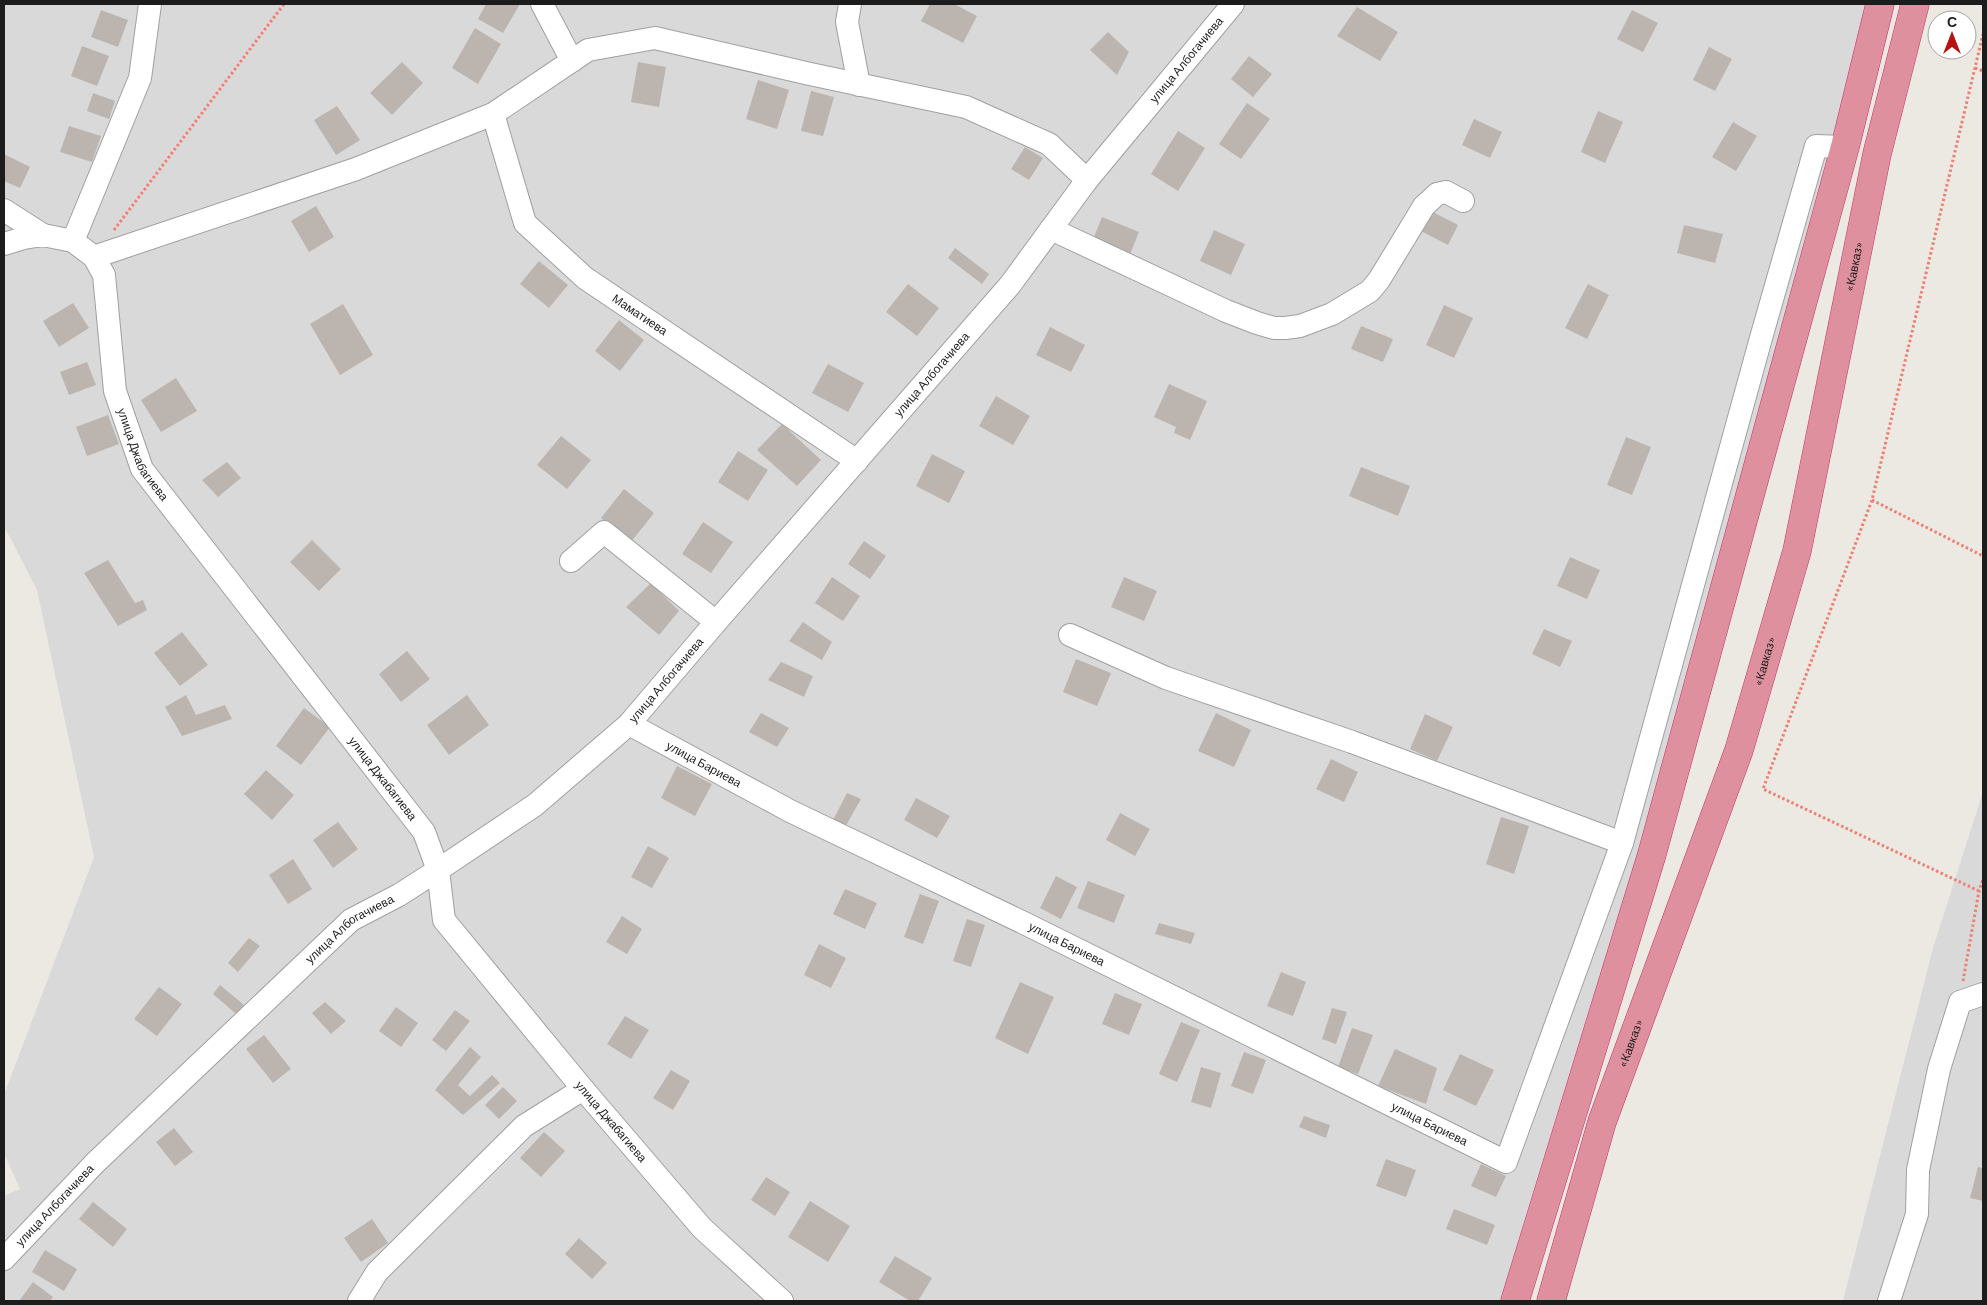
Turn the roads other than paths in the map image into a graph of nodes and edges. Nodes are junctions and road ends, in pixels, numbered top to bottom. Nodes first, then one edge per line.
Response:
1 (150, 4) edge
2 (542, 4) edge
3 (850, 4) edge
4 (1233, 4) edge
5 (1880, 4) edge
6 (1915, 4) edge
7 (572, 62) junction
8 (859, 85) junction
9 (493, 114) junction
10 (1845, 146) junction
11 (1087, 180) junction
12 (1463, 200) dead end
13 (4, 210) edge
14 (1051, 229) junction
15 (43, 235) junction
16 (73, 241) junction
17 (4, 244) edge
18 (94, 257) junction
19 (857, 461) junction
20 (571, 561) dead end
21 (716, 622) junction
22 (1070, 636) dead end
23 (629, 724) junction
24 (1622, 843) junction
25 (438, 870) junction
26 (1983, 994) edge
27 (583, 1089) junction
28 (4, 1259) edge
29 (360, 1301) edge
30 (782, 1301) edge
31 (1515, 1301) edge
32 (1551, 1301) edge
33 (1889, 1301) edge

1 - 16 street
2 - 7 street
3 - 8 street
4 - 11 street, улица Албогачиева
5 - 10 highway
6 - 32 highway, «Кавказ»
7 - 8 street
7 - 9 street
8 - 11 street
9 - 18 street
9 - 19 street, Маматиева
10 - 24 street
10 - 31 highway
11 - 14 street, улица Албогачиева
12 - 14 street
13 - 15 street
14 - 19 street, улица Албогачиева
15 - 16 street, улица Джабагиева
15 - 17 street
16 - 18 street, улица Джабагиева
18 - 25 street, улица Джабагиева
19 - 21 street, улица Албогачиева
20 - 21 street
21 - 23 street, улица Албогачиева
22 - 24 street
23 - 24 street, улица Бариева
23 - 25 street, улица Албогачиева
25 - 27 street, улица Джабагиева
25 - 28 street, улица Албогачиева
26 - 33 street
27 - 29 street
27 - 30 street, улица Джабагиева

